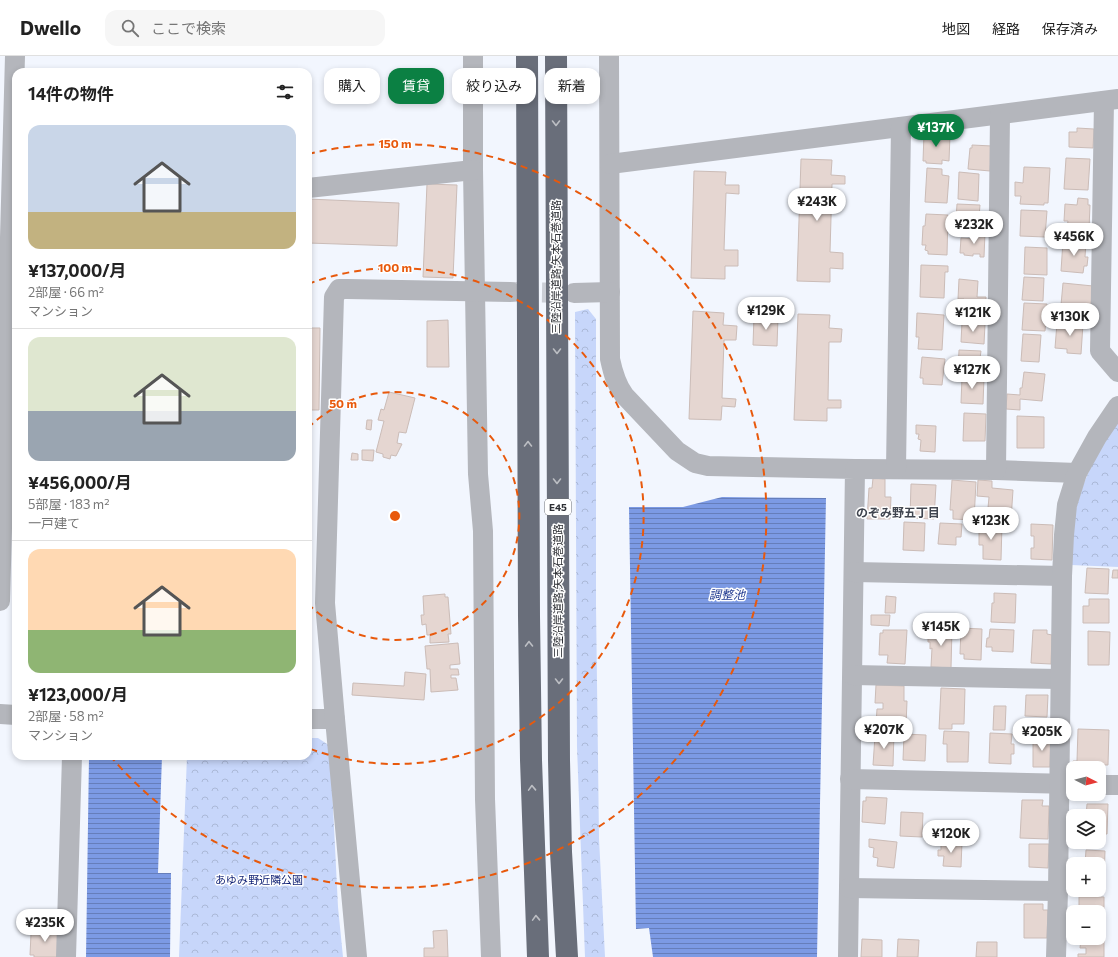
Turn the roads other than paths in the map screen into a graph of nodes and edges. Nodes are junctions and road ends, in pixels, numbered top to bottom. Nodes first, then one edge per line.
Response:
1 (15, 56) edge
2 (473, 56) edge
3 (527, 56) edge
4 (556, 56) edge
5 (609, 56) edge
6 (15, 68) edge
7 (1111, 100) edge
8 (1000, 115) junction
9 (901, 127) junction
10 (12, 141) edge
11 (610, 164) junction
12 (473, 170) junction
13 (312, 188) edge
14 (9, 226) edge
15 (475, 292) junction
16 (511, 292) tunnel mouth
17 (610, 292) junction
18 (574, 293) tunnel mouth
19 (1118, 372) edge
20 (1118, 406) edge
21 (855, 469) junction
22 (896, 469) junction
23 (996, 470) junction
24 (1077, 473) junction
25 (854, 572) junction
26 (1062, 576) junction
27 (0, 601) edge
28 (853, 675) junction
29 (1060, 679) junction
30 (0, 714) edge
31 (12, 715) edge
32 (312, 719) edge
33 (335, 719) junction
34 (72, 760) edge
35 (850, 778) junction
36 (1066, 784) edge
37 (1106, 784) edge
38 (1118, 785) edge
39 (849, 888) junction
40 (1058, 891) junction
41 (66, 957) edge
42 (357, 957) edge
43 (491, 957) edge
44 (538, 957) edge
45 (567, 957) edge
46 (848, 957) edge
47 (1056, 957) edge

1 - 6 street
2 - 12 street
44 -> 3 highway
4 -> 45 highway, 三陸沿岸道路;矢本石巻道路 / E45
5 - 11 street
7 - 8 street
7 - 19 street
8 - 9 street
8 - 23 street
9 - 11 street
9 - 22 street
10 - 14 street
11 - 17 street
12 - 13 street
12 - 15 street
14 - 27 street
15 - 16 street
15 - 33 street
15 - 43 street
17 - 18 street
17 - 21 street
20 - 24 street
21 - 22 street
21 - 25 street
22 - 23 street
23 - 24 street
24 - 26 street
25 - 26 street
25 - 28 street
26 - 29 street
28 - 29 street
28 - 35 street
29 - 36 street
30 - 31 street
32 - 33 street
33 - 42 street
34 - 41 street
35 - 36 street
35 - 39 street
36 - 40 street
37 - 38 street
39 - 40 street
39 - 46 street
40 - 47 street

